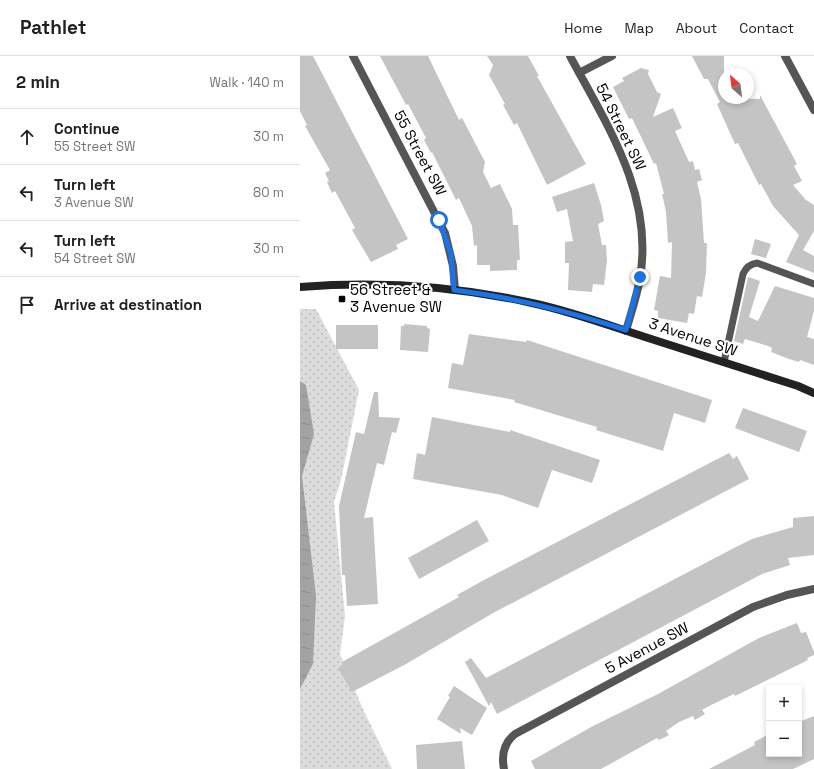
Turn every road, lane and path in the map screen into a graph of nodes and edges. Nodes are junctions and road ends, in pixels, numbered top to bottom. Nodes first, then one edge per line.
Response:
1 (353, 56) edge
2 (570, 56) edge
3 (612, 56) edge
4 (785, 56) edge
5 (579, 73) junction
6 (814, 110) edge
7 (814, 284) edge
8 (300, 287) edge
9 (454, 290) junction
10 (626, 330) junction
11 (724, 362) junction
12 (814, 393) edge
13 (814, 589) edge
14 (504, 769) edge

1 - 9 street, 55 Street SW
2 - 5 street, 54 Street SW
3 - 5 street
4 - 6 street
5 - 10 street, 54 Street SW
7 - 11 lane
8 - 9 street, 3 Avenue SW
9 - 10 street, 3 Avenue SW
10 - 11 street, 3 Avenue SW
11 - 12 street, 3 Avenue SW
13 - 14 street, 5 Avenue SW

